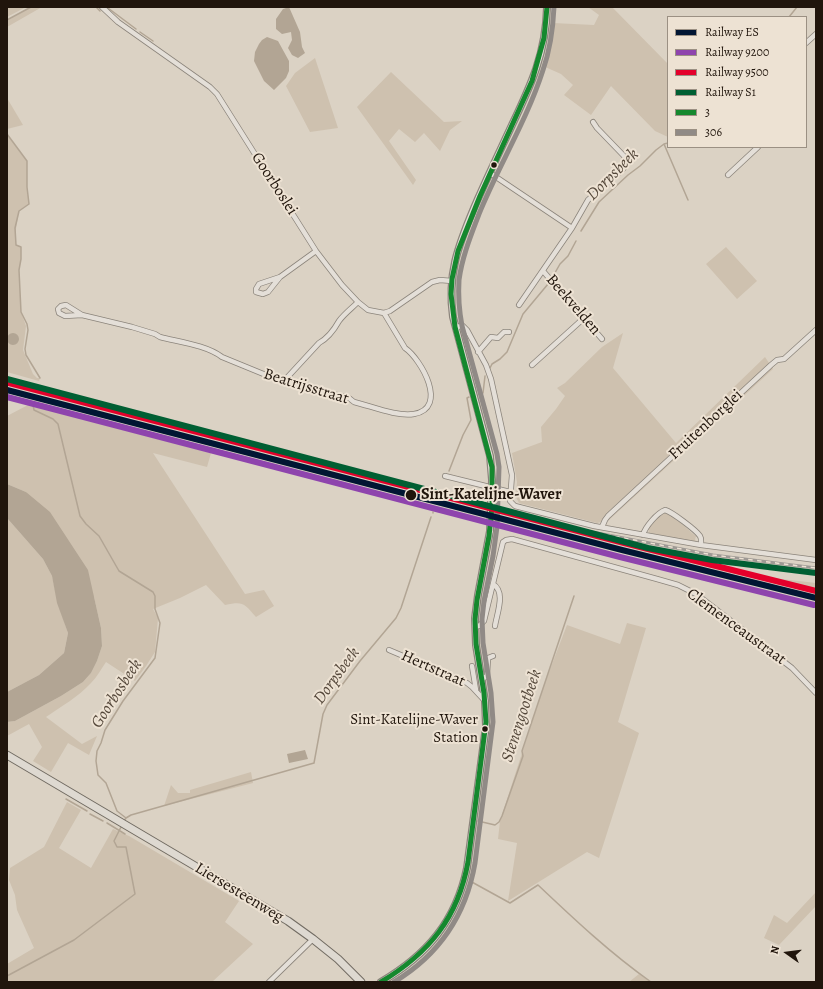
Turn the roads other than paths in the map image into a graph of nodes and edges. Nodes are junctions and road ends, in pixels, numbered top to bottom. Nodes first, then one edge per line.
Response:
1 (102, 7) edge
2 (547, 7) edge
3 (816, 34) edge
4 (807, 42) edge
5 (593, 122) dead end
6 (757, 148) edge
7 (490, 173) junction
8 (728, 175) dead end
9 (572, 228) junction
10 (316, 251) junction
11 (543, 271) junction
12 (280, 277) junction
13 (452, 281) junction
14 (358, 302) junction
15 (519, 305) dead end
16 (384, 313) junction
17 (82, 315) dead end
18 (584, 318) junction
19 (455, 327) junction
20 (816, 330) edge
21 (509, 332) dead end
22 (602, 339) dead end
23 (478, 352) junction
24 (532, 366) dead end
25 (283, 382) junction
26 (445, 476) dead end
27 (510, 492) junction
28 (602, 528) junction
29 (643, 535) junction
30 (701, 545) junction
31 (816, 560) edge
32 (493, 584) junction
33 (475, 626) junction
34 (495, 626) dead end
35 (389, 650) dead end
36 (493, 656) dead end
37 (472, 666) dead end
38 (482, 679) junction
39 (476, 690) junction
40 (816, 693) edge
41 (485, 701) junction
42 (7, 755) edge
43 (313, 939) junction
44 (269, 982) edge
45 (361, 982) edge
46 (381, 982) edge

1 - 10 street, Goorboslei
2 - 7 street, Hertstraat
3 - 4 street
5 - 9 street
6 - 8 street
7 - 9 street
7 - 13 street, Hertstraat
9 - 11 street
10 - 12 street
10 - 14 street, Goorboslei
11 - 15 street
11 - 18 street, Beekvelden
12 - 12 street
13 - 16 street
13 - 19 street, Hertstraat
14 - 16 street, Goorboslei
14 - 25 street
16 - 25 street, Beatrijsstraat
17 - 25 street, Beatrijsstraat
18 - 22 street, Beekvelden
18 - 24 street
19 - 23 street
19 - 33 street, Hertstraat, bridge
20 - 28 street, Fruitenborglei
21 - 23 street
23 - 27 street
26 - 27 street
27 - 28 street
28 - 29 street
29 - 30 street
29 - 30 street
30 - 31 street
32 - 33 street, Clemenceaustraat
32 - 34 street
32 - 40 street, Clemenceaustraat
33 - 38 street, Hertstraat
35 - 39 street, Hertstraat
36 - 38 street
37 - 39 street, Hertstraat
38 - 41 street, Hertstraat
39 - 41 street, Hertstraat
41 - 46 street, Hertstraat
42 - 43 main road, Liersesteenweg
43 - 44 street
43 - 45 main road, Liersesteenweg

